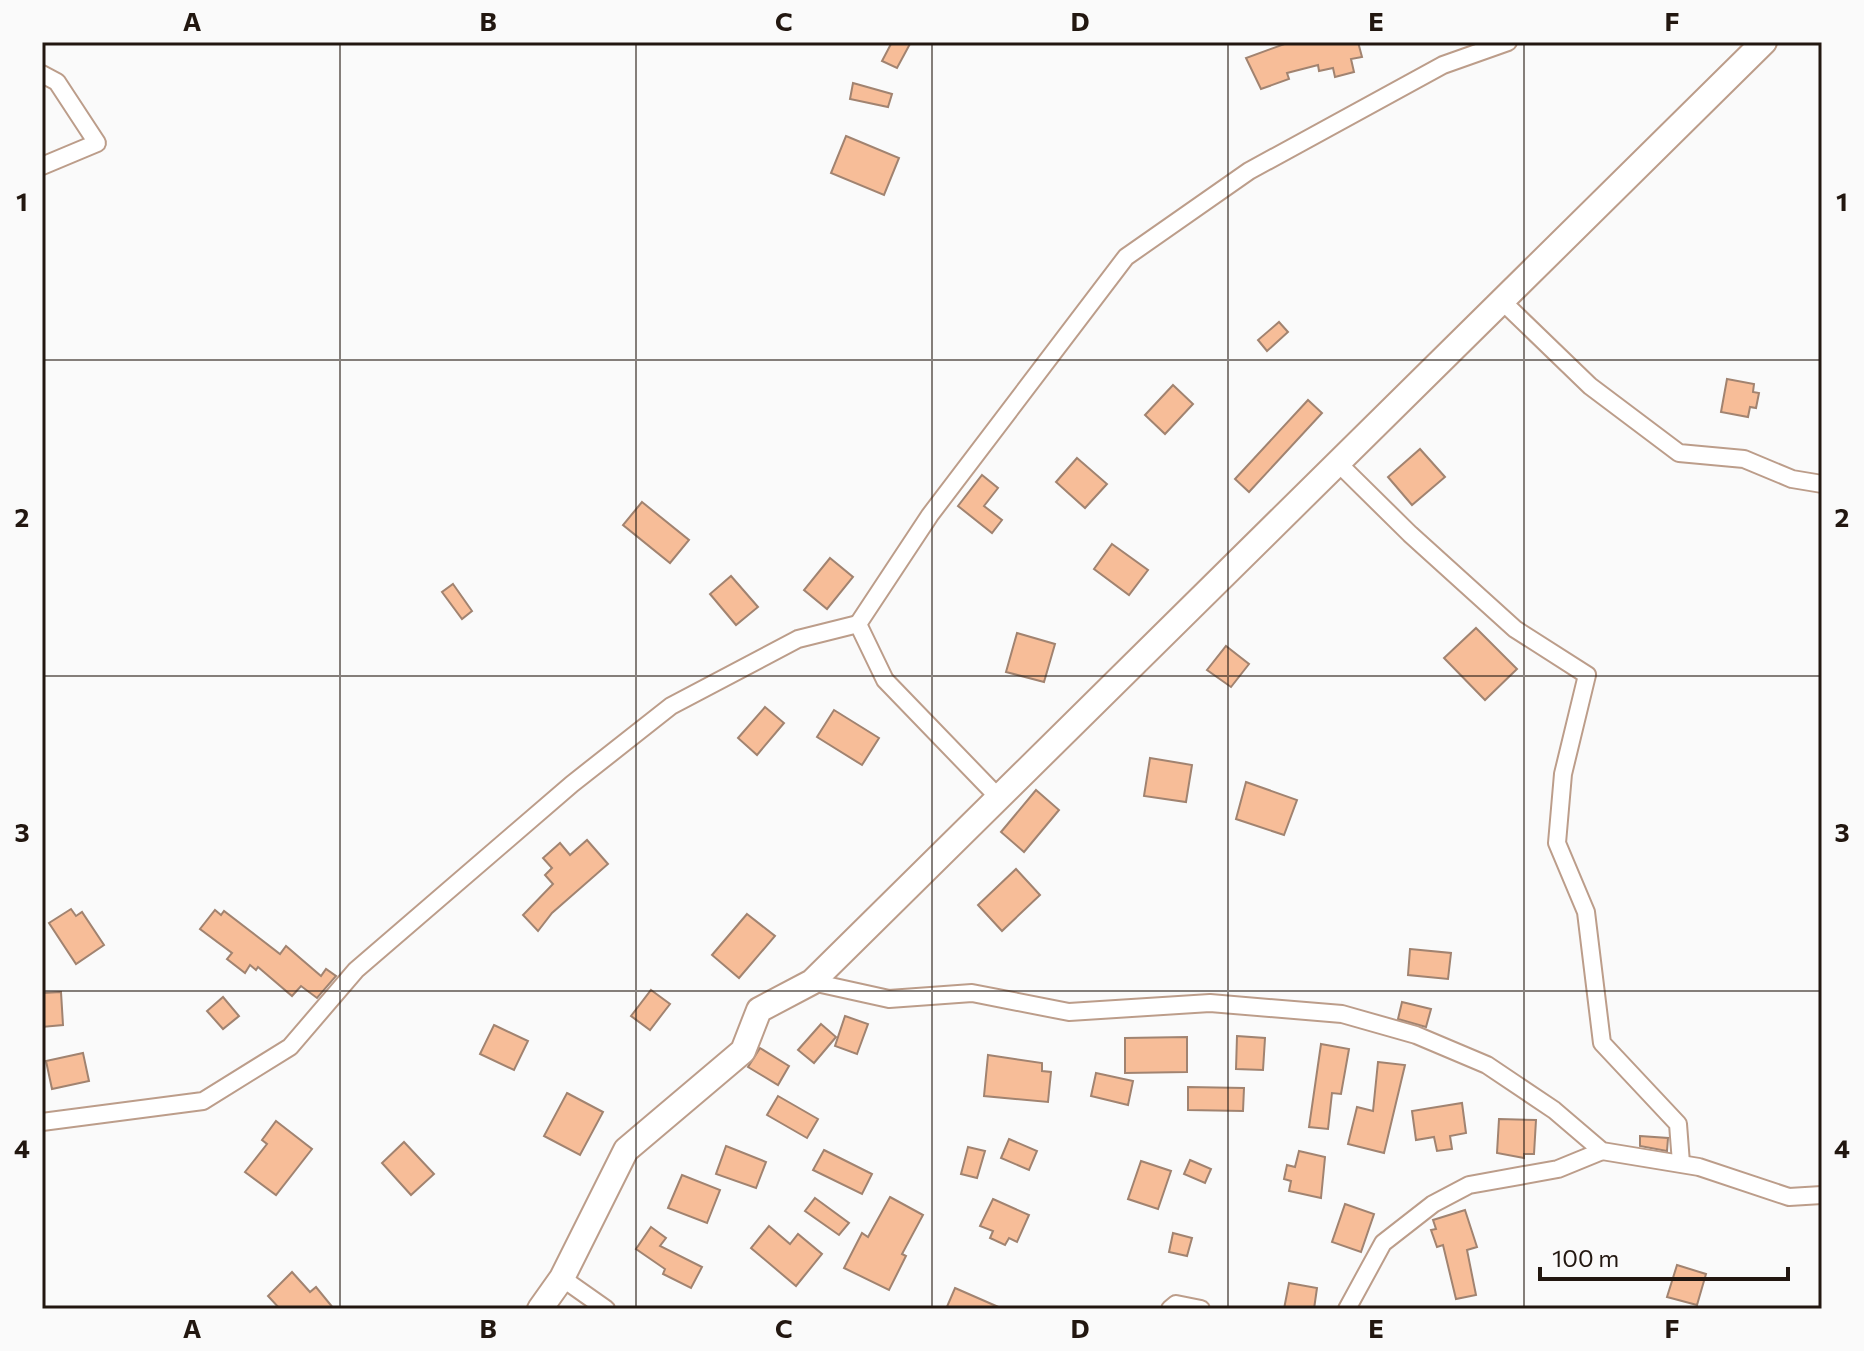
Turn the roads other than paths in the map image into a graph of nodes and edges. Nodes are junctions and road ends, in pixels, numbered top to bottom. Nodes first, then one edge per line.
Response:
1 (1508, 42) edge
2 (1764, 42) edge
3 (42, 74) edge
4 (42, 166) edge
5 (1502, 301) junction
6 (1338, 463) junction
7 (1822, 484) edge
8 (858, 624) junction
9 (999, 798) junction
10 (812, 982) junction
11 (42, 1122) edge
12 (1602, 1151) junction
13 (1681, 1163) junction
14 (1822, 1195) edge
15 (562, 1278) junction
16 (540, 1309) edge
17 (606, 1309) edge
18 (1170, 1309) edge
19 (1201, 1309) edge
20 (1347, 1309) edge

1 - 8 street
2 - 5 street
3 - 4 street
5 - 6 street
5 - 7 street
6 - 9 street
6 - 13 street
8 - 9 street
8 - 11 street
9 - 10 street
10 - 12 street
10 - 15 street
12 - 13 street
12 - 20 street
13 - 14 street
15 - 16 street
15 - 17 street
18 - 19 street

